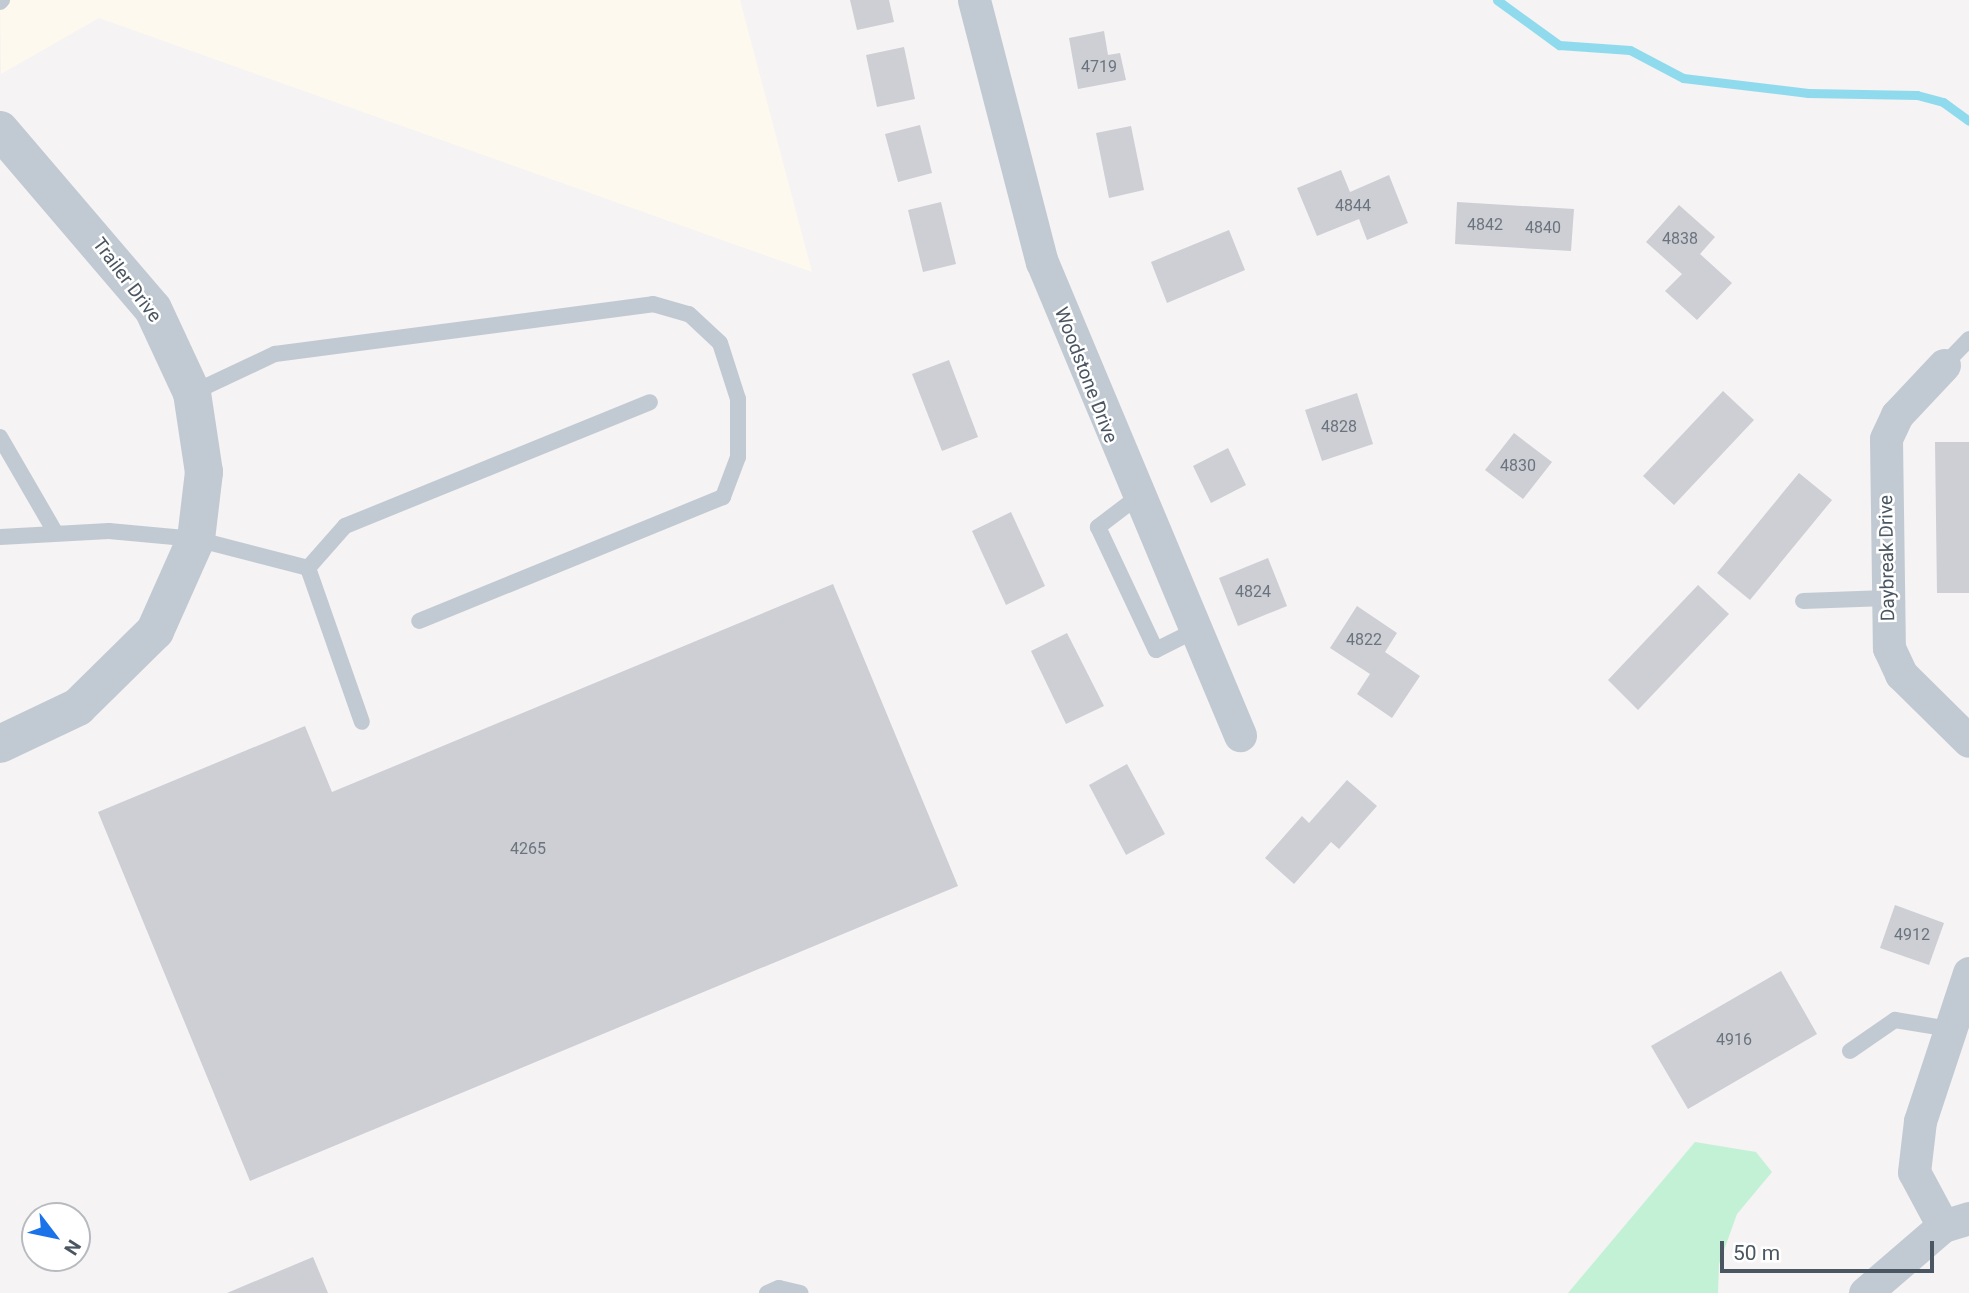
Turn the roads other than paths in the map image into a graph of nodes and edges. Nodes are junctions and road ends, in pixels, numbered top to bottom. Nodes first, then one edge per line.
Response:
1 (974, 0) edge
2 (0, 130) edge
3 (1961, 350) edge
4 (192, 393) junction
5 (650, 402) dead end
6 (0, 437) edge
7 (1136, 498) junction
8 (55, 532) junction
9 (0, 537) edge
10 (196, 539) junction
11 (308, 568) junction
12 (1887, 598) junction
13 (1803, 601) dead end
14 (419, 621) dead end
15 (1194, 631) junction
16 (362, 722) dead end
17 (1240, 736) dead end
18 (1969, 741) edge
19 (0, 744) edge
20 (1969, 973) edge
21 (1950, 1029) junction
22 (1850, 1051) dead end
23 (1956, 1222) edge
24 (767, 1293) edge
25 (800, 1293) edge
26 (1865, 1293) edge

1 - 7 street, Woodstone Drive
2 - 4 street, Trailer Drive
3 - 12 street, Daybreak Drive
4 - 10 street, Trailer Drive
4 - 14 lane
5 - 11 lane
6 - 8 lane
7 - 15 street, Woodstone Drive
7 - 15 lane
8 - 9 lane
8 - 10 lane
10 - 11 lane
10 - 19 street, Trailer Drive
11 - 16 lane
12 - 13 lane
12 - 18 street, Daybreak Drive
15 - 17 street, Woodstone Drive
20 - 21 street
21 - 22 lane
21 - 23 street
23 - 26 street
24 - 25 lane

